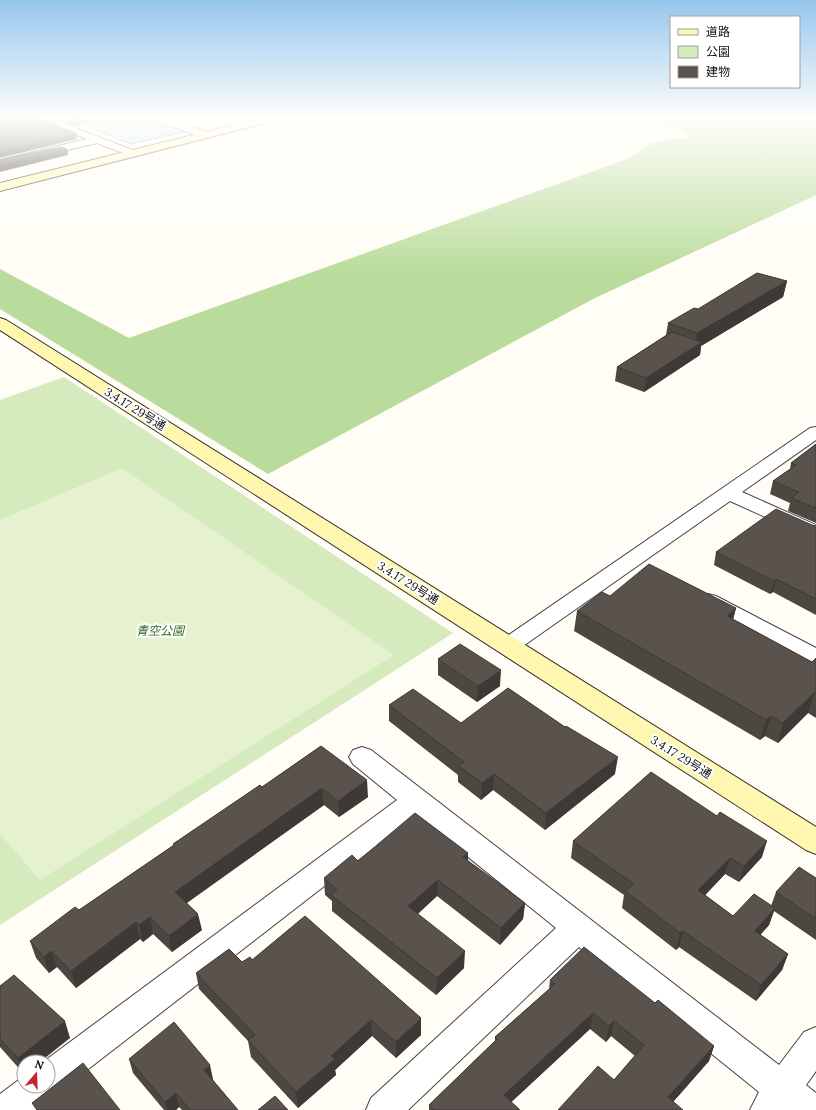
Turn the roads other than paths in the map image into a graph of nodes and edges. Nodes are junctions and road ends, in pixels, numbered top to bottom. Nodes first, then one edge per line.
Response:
1 (64, 171) edge
2 (0, 187) edge
3 (0, 323) edge
4 (816, 432) edge
5 (728, 493) junction
6 (816, 533) edge
7 (630, 561) junction
8 (651, 572) edge
9 (692, 593) edge
10 (508, 646) junction
11 (816, 658) edge
12 (362, 757) dead end
13 (417, 800) junction
14 (816, 842) edge
15 (578, 928) junction
16 (816, 1043) edge
17 (56, 1074) edge
18 (29, 1094) edge
19 (775, 1100) edge
20 (8, 1110) edge
21 (383, 1110) edge
22 (809, 1110) edge

1 - 2 street
3 - 10 street, 3.4.17 29号通
4 - 5 street
5 - 6 street
5 - 7 street
7 - 8 street
7 - 10 street
9 - 11 street
10 - 14 street, 3.4.17 29号通
12 - 13 street
13 - 15 street
13 - 17 street
15 - 19 street
15 - 21 street
16 - 19 street
18 - 20 street
19 - 22 street

